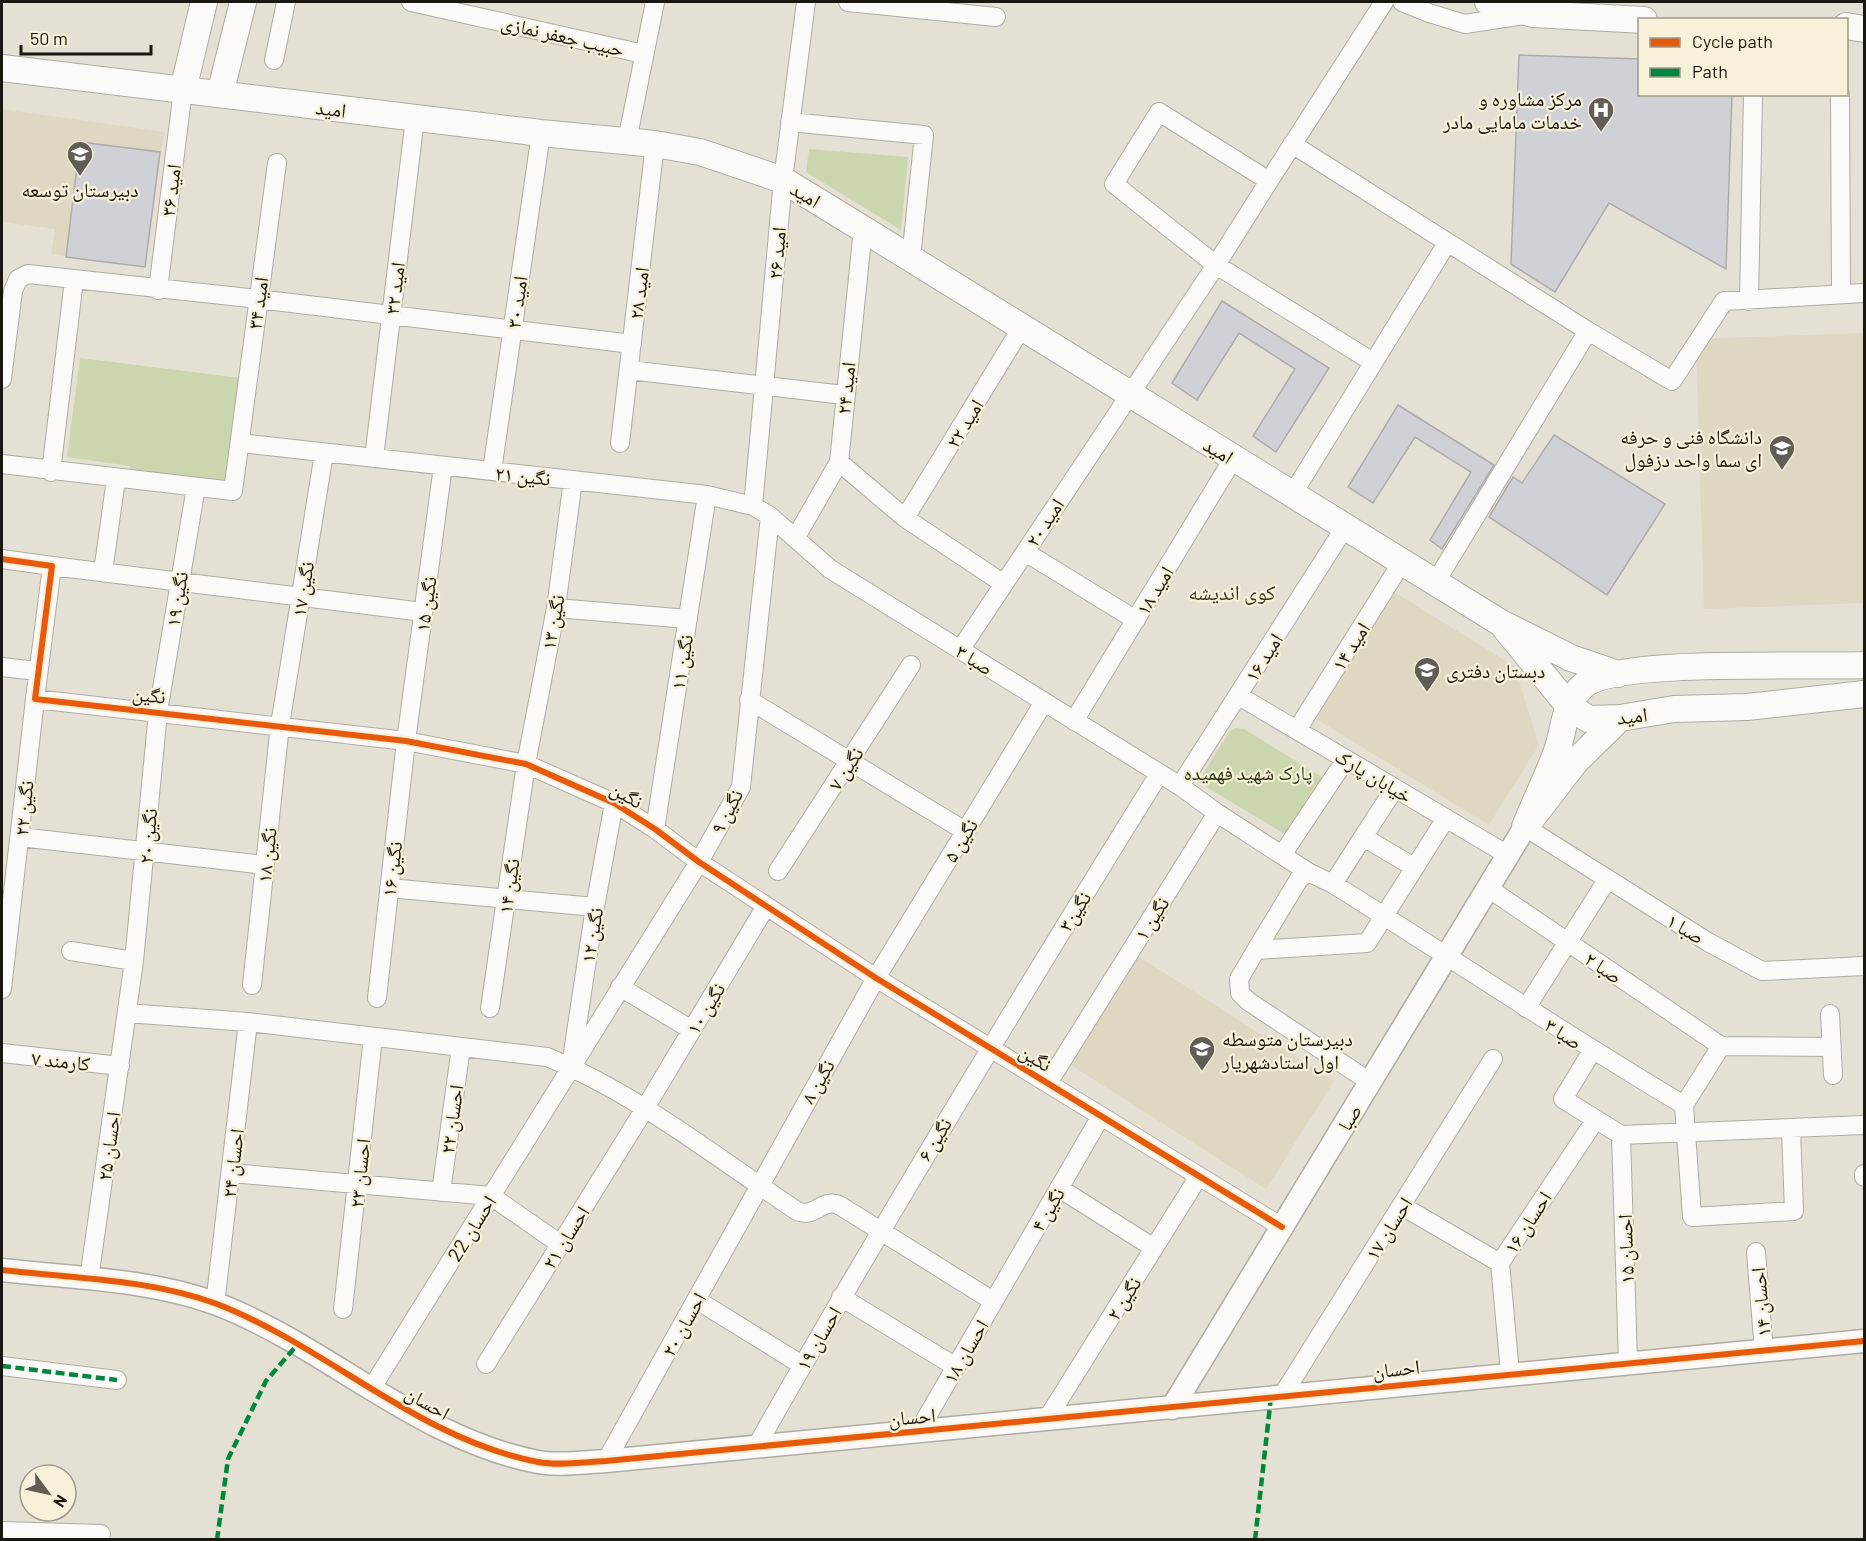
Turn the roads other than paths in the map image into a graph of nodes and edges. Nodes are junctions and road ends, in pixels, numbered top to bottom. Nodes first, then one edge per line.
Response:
1 (204, 2) edge
2 (243, 2) edge
3 (286, 2) edge
4 (411, 2) edge
5 (656, 2) edge
6 (807, 2) edge
7 (848, 2) edge
8 (1384, 2) edge
9 (1402, 2) edge
10 (1488, 2) edge
11 (1533, 14) junction
12 (996, 17) dead end
13 (1638, 20) edge
14 (1848, 26) edge
15 (1864, 29) edge
16 (644, 54) junction
17 (273, 60) dead end
18 (2, 68) edge
19 (183, 90) junction
20 (220, 94) junction
21 (1753, 96) edge
22 (1840, 96) edge
23 (415, 118) junction
24 (790, 122) junction
25 (541, 133) junction
26 (627, 141) junction
27 (655, 144) junction
28 (1292, 144) junction
29 (277, 163) dead end
30 (783, 180) junction
31 (1269, 181) junction
32 (863, 229) junction
33 (1447, 243) junction
34 (911, 258) junction
35 (1216, 265) junction
36 (74, 280) junction
37 (158, 290) junction
38 (1841, 293) junction
39 (1864, 293) edge
40 (258, 298) junction
41 (1749, 301) junction
42 (6, 314) edge
43 (390, 315) junction
44 (1022, 327) junction
45 (512, 330) junction
46 (1588, 331) junction
47 (632, 344) junction
48 (1373, 362) junction
49 (628, 370) junction
50 (2, 379) edge
51 (764, 386) junction
52 (844, 394) junction
53 (1129, 394) junction
54 (240, 443) junction
55 (620, 443) dead end
56 (324, 453) junction
57 (374, 458) junction
58 (1233, 459) junction
59 (839, 462) junction
60 (2, 464) edge
61 (443, 466) junction
62 (492, 471) junction
63 (51, 472) junction
64 (116, 479) junction
65 (573, 480) junction
66 (196, 487) junction
67 (707, 495) junction
68 (1292, 495) junction
69 (753, 506) junction
70 (770, 516) junction
71 (905, 518) junction
72 (1345, 527) junction
73 (796, 537) junction
74 (1025, 552) junction
75 (2, 559) edge
76 (1402, 562) junction
77 (52, 566) junction
78 (103, 572) junction
79 (179, 581) junction
80 (1436, 583) junction
81 (1004, 584) junction
82 (300, 596) junction
83 (556, 608) junction
84 (423, 612) junction
85 (688, 620) junction
86 (1136, 620) junction
87 (1501, 623) junction
88 (960, 650) junction
89 (911, 665) dead end
90 (1864, 665) edge
91 (1746, 666) junction
92 (2, 667) edge
93 (1672, 669) junction
94 (37, 671) junction
95 (1618, 674) junction
96 (1864, 694) edge
97 (1239, 696) junction
98 (35, 699) junction
99 (749, 700) junction
100 (1044, 702) junction
101 (1568, 705) junction
102 (1747, 707) junction
103 (1674, 709) junction
104 (158, 712) junction
105 (1620, 718) junction
106 (1074, 721) junction
107 (280, 725) junction
108 (1297, 730) junction
109 (406, 741) junction
110 (1346, 759) junction
111 (849, 761) junction
112 (526, 764) junction
113 (1159, 774) junction
114 (1180, 786) junction
115 (1395, 788) junction
116 (614, 803) junction
117 (1217, 813) junction
118 (1446, 818) junction
119 (1525, 826) junction
120 (655, 829) junction
121 (965, 831) junction
122 (20, 837) junction
123 (1363, 837) junction
124 (145, 852) junction
125 (1282, 855) junction
126 (1508, 855) junction
127 (699, 862) junction
128 (265, 865) junction
129 (1414, 867) junction
130 (778, 871) dead end
131 (1308, 872) junction
132 (1607, 880) junction
133 (1333, 884) junction
134 (389, 888) junction
135 (1488, 888) junction
136 (506, 898) junction
137 (766, 906) junction
138 (595, 907) junction
139 (1384, 915) junction
140 (1567, 942) junction
141 (1256, 950) junction
142 (71, 951) dead end
143 (1447, 955) junction
144 (134, 961) junction
145 (1864, 966) edge
146 (876, 978) junction
147 (2, 983) edge
148 (252, 985) dead end
149 (620, 987) junction
150 (377, 998) dead end
151 (490, 1008) dead end
152 (1526, 1008) junction
153 (128, 1013) junction
154 (1830, 1014) dead end
155 (248, 1022) junction
156 (693, 1030) junction
157 (373, 1037) junction
158 (1721, 1046) junction
159 (461, 1047) junction
160 (1831, 1047) junction
161 (988, 1048) junction
162 (1592, 1051) junction
163 (2, 1053) edge
164 (1493, 1059) dead end
165 (120, 1066) junction
166 (571, 1067) junction
167 (1833, 1076) dead end
168 (1370, 1082) junction
169 (1048, 1083) junction
170 (1684, 1105) junction
171 (644, 1110) junction
172 (1101, 1116) junction
173 (1596, 1119) junction
174 (1864, 1125) edge
175 (1791, 1129) junction
176 (1686, 1132) junction
177 (1621, 1135) junction
178 (232, 1173) junction
179 (1198, 1176) junction
180 (358, 1184) junction
181 (758, 1185) junction
182 (1059, 1188) junction
183 (441, 1192) junction
184 (491, 1196) junction
185 (1402, 1206) junction
186 (1282, 1227) junction
187 (880, 1230) junction
188 (560, 1244) junction
189 (1154, 1248) junction
190 (1756, 1252) dead end
191 (1500, 1263) junction
192 (2, 1270) edge
193 (89, 1280) junction
194 (841, 1297) junction
195 (697, 1300) junction
196 (993, 1301) junction
197 (215, 1304) junction
198 (343, 1309) dead end
199 (1864, 1341) edge
200 (1764, 1352) junction
201 (1628, 1363) junction
202 (486, 1364) dead end
203 (802, 1365) junction
204 (2, 1366) edge
205 (956, 1367) junction
206 (1510, 1373) junction
207 (117, 1380) dead end
208 (371, 1389) junction
209 (1282, 1396) junction
210 (1172, 1408) junction
211 (1047, 1419) junction
212 (918, 1432) junction
213 (756, 1447) junction
214 (606, 1461) junction
215 (2, 1531) edge
216 (101, 1534) dead end

1 - 19 main road
2 - 20 main road
3 - 17 street
4 - 16 street, حبیب جعفر نمازی
5 - 16 street
6 - 24 street, امید ۲۶
7 - 12 street
8 - 28 street, امید ۲۰
9 - 11 street
10 - 11 main road
11 - 13 main road
14 - 15 main road
16 - 26 street
18 - 19 main road, امید
19 - 20 main road, امید
19 - 37 street, امید ۳۶
20 - 23 main road, امید
21 - 41 street
22 - 38 street
23 - 25 main road, امید
23 - 43 street, امید ۳۲
24 - 30 street, امید ۲۶
24 - 34 street
25 - 26 main road, امید
25 - 45 street, امید ۳۰
26 - 27 main road, امید
27 - 30 main road, امید
27 - 47 street, امید ۲۸
28 - 31 street, امید ۲۰
28 - 33 street
29 - 40 street, امید ۳۴
30 - 32 main road, امید
30 - 51 street, امید ۲۶
31 - 35 street, امید ۲۰
31 - 35 street
32 - 34 main road, امید
32 - 52 street, امید ۲۴
33 - 46 street
33 - 48 street
34 - 44 main road, امید
35 - 48 street
35 - 53 street, امید ۲۰
36 - 37 street
36 - 42 street
36 - 63 street
37 - 40 street
38 - 39 street
38 - 41 street
40 - 43 street
40 - 54 street, امید ۳۴
41 - 46 street
42 - 50 street
43 - 45 street
43 - 57 street, امید ۳۲
44 - 53 main road, امید
44 - 71 street, امید ۲۲
45 - 47 street
45 - 62 street, امید ۳۰
46 - 80 street
47 - 49 street, امید ۲۸
48 - 68 street
49 - 51 street
49 - 55 street, امید ۲۸
51 - 52 street
51 - 69 street, امید ۲۶
52 - 59 street, امید ۲۴
53 - 58 main road, امید
53 - 74 street, امید ۲۰
54 - 56 street, نگین ۲۱
54 - 66 street, امید ۳۴
56 - 57 street, نگین ۲۱
56 - 82 street, نگین ۱۷
57 - 61 street, نگین ۲۱
58 - 68 main road, امید
58 - 86 street, امید ۱۸
59 - 71 street
59 - 73 street, امید ۲۴
60 - 63 street
61 - 62 street, نگین ۲۱
61 - 84 street, نگین ۱۵
62 - 65 street, نگین ۲۱
63 - 64 street
64 - 66 street
64 - 78 street
65 - 67 street, نگین ۲۱
65 - 83 street, نگین ۱۳
66 - 79 street, نگین ۱۹
67 - 69 street, نگین ۲۱
67 - 85 street, نگین ۱۱
68 - 72 main road, امید
69 - 70 street, نگین ۲۱
70 - 73 street, نگین ۲۱
70 - 99 street, نگین ۹
71 - 81 street
72 - 76 main road, امید
72 - 97 street, امید ۱۶
73 - 88 street, صبا ۳
74 - 81 street, امید ۲۰
74 - 86 street
75 - 77 street
76 - 80 main road, امید
76 - 108 street, امید ۱۴
77 - 78 street
77 - 94 street
78 - 79 street
79 - 82 street
79 - 104 street, نگین ۱۹
80 - 87 main road, امید
81 - 88 street, امید ۲۰
82 - 84 street
82 - 107 street, نگین ۱۷
83 - 85 street
83 - 112 street, نگین ۱۳
84 - 109 street, نگین ۱۵
85 - 120 street, نگین ۱۱
86 - 106 street, امید ۱۸
87 - 95 main road
87 - 101 main road
88 - 100 street, صبا ۳
89 - 111 street, نگین ۷
90 - 91 main road, امید
91 - 93 main road, امید
91 - 102 main road
92 - 94 street
93 - 95 main road, امید
93 - 103 main road
94 - 98 street
95 - 101 main road, امید
96 - 102 main road, امید
97 - 108 street, خیابان پارک
97 - 114 street, امید ۱۶
98 - 104 street, نگین
98 - 122 street, نگین ۲۲
99 - 111 street
99 - 127 street, نگین ۹
100 - 106 street, صبا ۳
100 - 121 street, نگین ۵
101 - 105 main road, امید
101 - 119 main road
102 - 103 main road, امید
103 - 105 main road, امید
104 - 107 street, نگین
104 - 124 street, نگین ۲۰
105 - 119 main road
106 - 113 street, صبا ۳
107 - 109 street, نگین
107 - 128 street, نگین ۱۸
108 - 110 street, خیابان پارک
109 - 112 street, نگین
109 - 134 street, نگین ۱۶
110 - 115 street, خیابان پارک
110 - 125 street
111 - 121 street
111 - 130 street, نگین ۷
112 - 116 street, نگین
112 - 136 street, نگین ۱۴
113 - 114 street
113 - 161 street, نگین۳
114 - 117 street
115 - 118 street, خیابان پارک
115 - 123 street
116 - 120 street, نگین
116 - 138 street, نگین ۱۲
117 - 125 street, صبا ۳
117 - 169 street, نگین ۱
118 - 126 street, خیابان پارک
118 - 129 street
119 - 126 street, صبا
119 - 132 street, صبا ۱
120 - 127 street, نگین
121 - 146 street, نگین ۵
122 - 124 street
122 - 147 street, نگین ۲۲
123 - 129 street
123 - 133 street
124 - 128 street
124 - 144 street, نگین ۲۰
125 - 131 street, صبا ۳
126 - 135 street, صبا
127 - 137 street, نگین
127 - 149 street, نگین ۹
128 - 148 street, نگین ۱۸
129 - 139 street
131 - 133 street, صبا ۳
131 - 141 street
132 - 140 street
132 - 145 street, صبا ۱
133 - 139 street, صبا ۳
134 - 136 street
134 - 150 street, نگین ۱۶
135 - 140 street, صبا ۲
135 - 143 street, صبا
136 - 138 street
136 - 151 street, نگین ۱۴
137 - 146 street, نگین
137 - 156 street, نگین ۱۰
138 - 166 street, نگین ۱۲
139 - 141 street
139 - 143 street, صبا ۳
140 - 152 street
140 - 158 street, صبا ۲
141 - 168 street
142 - 144 street
143 - 152 street, صبا ۳
143 - 168 street, صبا
144 - 153 street, نگین ۲۰
146 - 161 street, نگین
146 - 181 street, نگین ۸
149 - 156 street
149 - 166 street, نگین ۹
152 - 162 street, صبا ۳
153 - 155 street
153 - 165 street, احسان ۲۵
154 - 160 street
155 - 157 street
155 - 178 street, احسان ۲۴
156 - 171 street, نگین ۱۰
157 - 159 street
157 - 180 street, احسان ۲۳
158 - 160 street
158 - 170 street
159 - 166 street
159 - 183 street, احسان ۲۲
160 - 167 street
161 - 169 street, نگین
161 - 187 street, نگین ۶
162 - 170 street, صبا ۳
162 - 173 street
163 - 165 street, کارمند ۷
164 - 185 street, احسان ۱۷
165 - 193 street, احسان ۲۵
166 - 171 street
166 - 184 street, احسان 22
168 - 186 street, صبا
169 - 172 street, نگین
170 - 176 street
171 - 181 street
171 - 188 street, احسان ۲۱
172 - 179 street, نگین
172 - 182 street, نگین ۴
173 - 177 street
173 - 191 street, احسان ۱۶
174 - 175 street
175 - 176 street
175 - 176 street
176 - 177 street
177 - 201 street, احسان ۱۵
178 - 180 street
178 - 197 street, احسان ۲۴
179 - 186 street, نگین
179 - 189 street, نگین ۲
180 - 183 street
180 - 198 street, احسان ۲۳
181 - 187 street
181 - 195 street, احسان ۲۰
182 - 189 street
182 - 196 street, نگین ۴
183 - 184 street
184 - 188 street
184 - 208 street, احسان 22
185 - 191 street
185 - 209 street, احسان ۱۷
186 - 210 street, صبا
187 - 194 street, احسان ۱۹
187 - 196 street
188 - 202 street, احسان ۲۱
189 - 211 street, نگین ۲
190 - 200 street, احسان ۱۴
191 - 206 street, احسان ۱۶
192 - 193 street, احسان
193 - 197 street, احسان
194 - 203 street, احسان ۱۹
194 - 205 street
195 - 203 street
195 - 214 street, احسان ۲۰
196 - 205 street, احسان ۱۸
197 - 208 street, احسان
199 - 200 street, احسان
200 - 201 street, احسان
201 - 206 street, احسان
203 - 213 street, احسان ۱۹
204 - 207 street
205 - 212 street, احسان ۱۸
206 - 209 street, احسان
208 - 214 street, احسان
209 - 210 street, احسان
210 - 211 street, احسان
211 - 212 street, احسان
212 - 213 street, احسان
213 - 214 street, احسان
215 - 216 street

